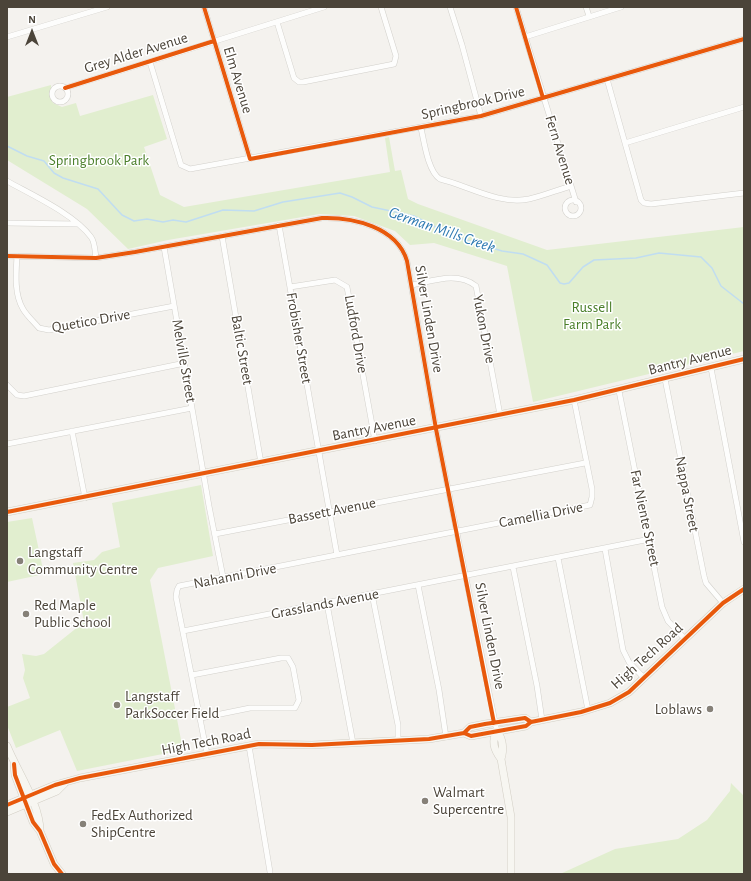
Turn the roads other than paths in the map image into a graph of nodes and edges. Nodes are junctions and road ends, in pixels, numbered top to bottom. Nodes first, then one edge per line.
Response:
1 (107, 7) edge
2 (204, 7) edge
3 (324, 7) edge
4 (381, 7) edge
5 (450, 7) edge
6 (516, 7) edge
7 (586, 7) edge
8 (621, 7) edge
9 (588, 16) junction
10 (278, 22) junction
11 (7, 37) edge
12 (525, 37) junction
13 (744, 39) edge
14 (214, 41) junction
15 (150, 62) junction
16 (607, 79) junction
17 (65, 88) dead end
18 (543, 98) junction
19 (744, 107) edge
20 (481, 116) junction
21 (421, 128) junction
22 (625, 143) junction
23 (250, 159) junction
24 (7, 181) edge
25 (571, 186) junction
26 (744, 193) edge
27 (576, 202) dead end
28 (7, 223) edge
29 (77, 224) junction
30 (279, 225) junction
31 (222, 236) junction
32 (164, 247) junction
33 (7, 256) edge
34 (17, 256) junction
35 (96, 258) junction
36 (412, 285) junction
37 (290, 287) junction
38 (174, 306) junction
39 (744, 359) edge
40 (185, 364) junction
41 (710, 368) junction
42 (665, 379) junction
43 (7, 385) edge
44 (619, 390) junction
45 (574, 400) junction
46 (192, 408) junction
47 (500, 415) junction
48 (436, 428) junction
49 (72, 431) junction
50 (375, 440) junction
51 (7, 444) edge
52 (318, 451) junction
53 (261, 463) junction
54 (586, 463) junction
55 (204, 475) junction
56 (449, 489) junction
57 (85, 498) junction
58 (7, 512) edge
59 (329, 512) junction
60 (458, 531) junction
61 (215, 534) junction
62 (650, 539) junction
63 (744, 542) edge
64 (605, 549) junction
65 (336, 555) junction
66 (558, 558) junction
67 (513, 567) junction
68 (466, 576) junction
69 (223, 577) junction
70 (418, 585) junction
71 (744, 589) edge
72 (372, 594) junction
73 (723, 603) junction
74 (327, 604) junction
75 (184, 631) junction
76 (685, 639) junction
77 (192, 674) junction
78 (644, 678) junction
79 (588, 710) junction
80 (201, 718) junction
81 (542, 720) junction
82 (531, 722) junction
83 (494, 723) junction
84 (496, 732) junction
85 (464, 733) junction
86 (446, 737) junction
87 (398, 741) junction
88 (353, 743) junction
89 (7, 746) edge
90 (249, 746) junction
91 (207, 754) junction
92 (28, 800) junction
93 (7, 805) edge
94 (7, 812) edge
95 (270, 872) dead end
96 (62, 874) edge
97 (511, 874) edge

1 - 11 street
2 - 14 street, Elm Avenue
3 - 10 street, Grey Alder Avenue
4 - 10 street
5 - 20 street
6 - 12 street, Fern Avenue
7 - 9 street
8 - 9 street
9 - 12 street
10 - 14 street, Grey Alder Avenue
12 - 18 street, Fern Avenue
13 - 16 street, Springbrook Drive
14 - 15 street, Grey Alder Avenue
14 - 23 street, Elm Avenue
15 - 17 street, Grey Alder Avenue
15 - 23 street, Springbrook Drive
16 - 18 street, Springbrook Drive
16 - 22 street
18 - 20 street, Springbrook Drive
18 - 25 street, Fern Avenue
19 - 22 street
20 - 21 street, Springbrook Drive
21 - 23 street, Springbrook Drive
21 - 25 street
22 - 26 street
24 - 29 street
25 - 27 street, Fern Avenue
28 - 29 street
29 - 35 street
30 - 31 street, Silver Linden Drive
30 - 36 street, Silver Linden Drive
30 - 37 street, Frobisher Street
31 - 32 street, Silver Linden Drive
31 - 53 street, Baltic Street
32 - 35 street, Silver Linden Drive
32 - 38 street, Melville Street
33 - 34 street, Silver Linden Drive
34 - 35 street, Silver Linden Drive
34 - 38 street, Quetico Drive
36 - 47 street, Yukon Drive
36 - 48 street, Silver Linden Drive
37 - 50 street, Ludford Drive
37 - 52 street, Frobisher Street
38 - 40 street, Melville Street
39 - 41 street, Bantry Avenue
40 - 43 street
40 - 46 street, Melville Street
41 - 42 street, Bantry Avenue
41 - 63 street
42 - 44 street, Bantry Avenue
42 - 73 street, Nappa Street
44 - 45 street, Bantry Avenue
44 - 62 street, Far Niente Street
45 - 47 street, Bantry Avenue
45 - 54 street, Camellia Drive
46 - 49 street
46 - 55 street, Melville Street
47 - 48 street, Bantry Avenue
48 - 50 street, Bantry Avenue
48 - 56 street, Silver Linden Drive
49 - 51 street
49 - 57 street
50 - 52 street, Bantry Avenue
52 - 53 street, Bantry Avenue
52 - 59 street, Frobisher Street
53 - 55 street, Bantry Avenue
54 - 56 street, Bassett Avenue
54 - 60 street, Camellia Drive
55 - 57 street, Bantry Avenue
55 - 61 street, Melville Street
56 - 59 street, Bassett Avenue
56 - 60 street, Silver Linden Drive
57 - 58 street, Bantry Avenue
59 - 61 street, Bassett Avenue
59 - 65 street, Frobisher Street
60 - 65 street, Nahanni Drive
60 - 68 street, Silver Linden Drive
61 - 69 street, Melville Street
62 - 64 street, Grasslands Avenue
62 - 76 street, Far Niente Street
64 - 66 street, Grasslands Avenue
64 - 78 street
65 - 69 street, Nahanni Drive
66 - 67 street, Grasslands Avenue
66 - 79 street
67 - 68 street, Grasslands Avenue
67 - 81 street
68 - 70 street, Grasslands Avenue
68 - 83 street, Silver Linden Drive
69 - 75 street, Nahanni Drive
70 - 72 street, Grasslands Avenue
70 - 86 street
71 - 73 street, High Tech Road
72 - 74 street, Grasslands Avenue
72 - 87 street
73 - 76 street, High Tech Road
74 - 75 street, Grasslands Avenue
74 - 88 street
75 - 77 street, Nahanni Drive
76 - 78 street, High Tech Road
77 - 80 street, Nahanni Drive
77 - 80 street
78 - 79 street, High Tech Road
79 - 81 street, High Tech Road
80 - 91 street, Nahanni Drive
81 - 82 street, High Tech Road
82 - 83 street, High Tech Road
82 - 84 street, High Tech Road
83 - 84 street, Silver Linden Drive
83 - 85 street, High Tech Road
84 - 85 street, High Tech Road
84 - 97 street, Silver Linden Drive
85 - 86 street, High Tech Road
86 - 87 street, High Tech Road
87 - 88 street, High Tech Road
88 - 90 street, High Tech Road
89 - 92 street
90 - 91 street, High Tech Road
90 - 95 street
91 - 92 street, High Tech Road
92 - 93 street, High Tech Road
92 - 94 street, High Tech Road
92 - 96 street

